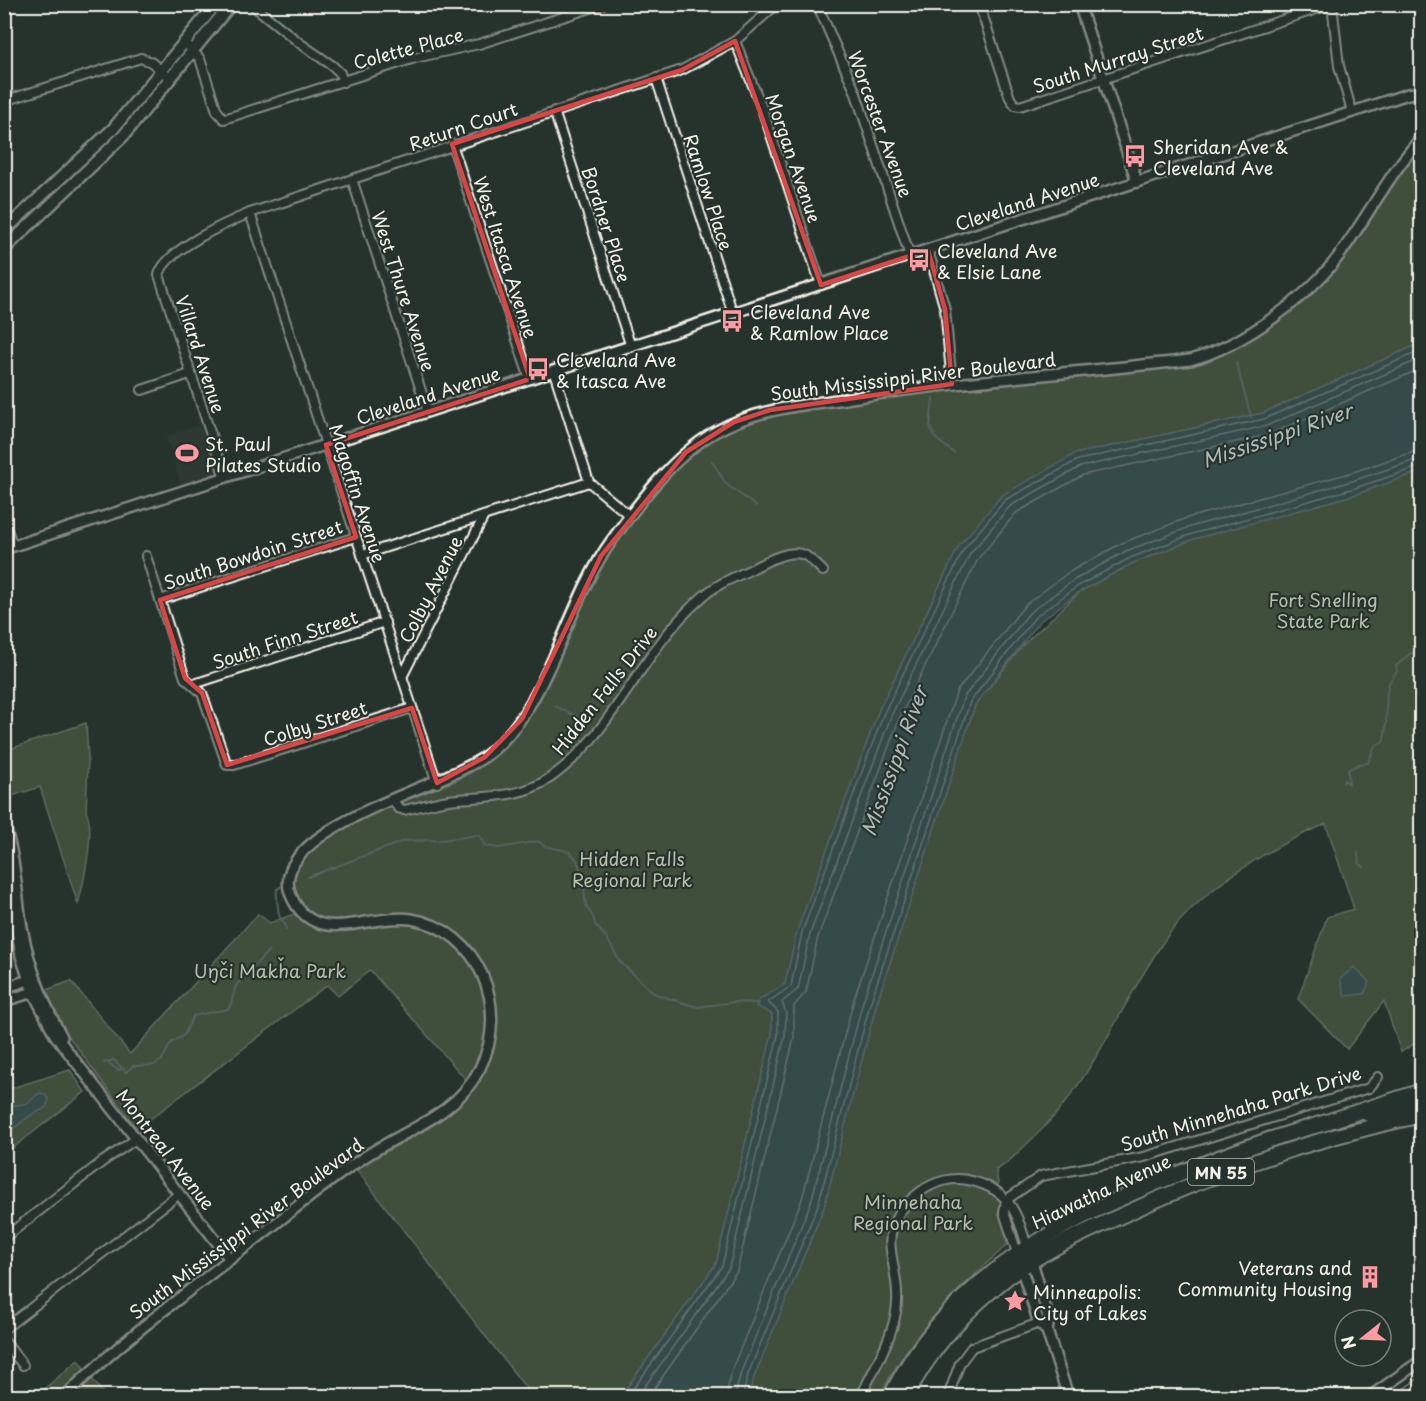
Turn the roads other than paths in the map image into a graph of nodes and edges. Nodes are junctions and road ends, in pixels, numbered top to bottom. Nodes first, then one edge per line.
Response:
1 (216, 4) edge
2 (231, 4) edge
3 (251, 4) edge
4 (603, 4) edge
5 (777, 4) edge
6 (817, 4) edge
7 (979, 4) edge
8 (1079, 4) edge
9 (1332, 4) edge
10 (581, 8) edge
11 (735, 41) junction
12 (185, 42) junction
13 (194, 51) junction
14 (161, 70) junction
15 (170, 78) junction
16 (656, 78) junction
17 (1103, 79) junction
18 (343, 82) junction
19 (1422, 85) edge
20 (1422, 92) edge
21 (1408, 94) junction
22 (4, 101) edge
23 (555, 111) junction
24 (1352, 112) junction
25 (1422, 137) edge
26 (453, 144) junction
27 (352, 179) junction
28 (1137, 182) junction
29 (250, 213) junction
30 (4, 231) edge
31 (4, 249) edge
32 (928, 250) junction
33 (910, 256) junction
34 (159, 275) joint
35 (821, 285) junction
36 (733, 314) junction
37 (631, 347) junction
38 (554, 372) junction
39 (190, 374) junction
40 (530, 379) junction
41 (952, 384) junction
42 (142, 390) dead end
43 (428, 412) junction
44 (326, 445) junction
45 (225, 478) junction
46 (589, 482) junction
47 (484, 516) junction
48 (630, 516) junction
49 (4, 521) edge
50 (356, 537) junction
51 (9, 547) edge
52 (362, 555) junction
53 (146, 556) dead end
54 (823, 571) dead end
55 (160, 600) junction
56 (385, 622) junction
57 (402, 677) junction
58 (195, 684) junction
59 (412, 708) junction
60 (437, 783) junction
61 (393, 798) junction
62 (4, 824) edge
63 (4, 852) edge
64 (32, 979) junction
65 (4, 988) edge
66 (36, 991) junction
67 (4, 1001) edge
68 (1378, 1077) dead end
69 (1422, 1091) edge
70 (1422, 1102) edge
71 (1422, 1114) edge
72 (1314, 1126) junction
73 (136, 1139) junction
74 (179, 1194) junction
75 (1006, 1200) junction
76 (4, 1238) edge
77 (1022, 1250) junction
78 (230, 1259) junction
79 (1027, 1264) junction
80 (1044, 1321) junction
81 (4, 1329) edge
82 (4, 1341) edge
83 (1422, 1360) edge
84 (23, 1365) dead end
85 (65, 1396) edge
86 (861, 1396) edge
87 (891, 1396) edge
88 (906, 1396) edge
89 (948, 1396) edge
90 (1068, 1396) edge
91 (1371, 1396) edge

1 - 12 main road
2 - 13 main road
3 - 18 street
4 - 10 street, Colette Place
5 - 11 street, Return Court
6 - 33 street, Worcester Avenue
7 - 17 street, South Murray Street
8 - 17 street
9 - 17 street, South Murray Street
9 - 24 street
10 - 18 street, Colette Place
11 - 16 street, Return Court
11 - 35 street, Morgan Avenue
12 - 13 street
12 - 14 main road
13 - 15 main road
13 - 18 street, Colette Place
14 - 15 street
14 - 22 street
14 - 30 main road
15 - 31 main road
16 - 23 street, Return Court
16 - 36 street, Ramlow Place
17 - 28 street
19 - 21 street, Cleveland Avenue
20 - 21 street, Cleveland Avenue
21 - 24 street, Cleveland Avenue
23 - 26 street, Return Court
23 - 37 street, Bordner Place
24 - 28 street, Cleveland Avenue
25 - 41 street, South Mississippi River Boulevard
26 - 27 street, Return Court
26 - 40 street, West Itasca Avenue
27 - 29 street, Return Court
27 - 43 street, West Thure Avenue
28 - 32 street, Cleveland Avenue
29 - 34 street, Return Court
29 - 44 street, Magoffin Avenue
32 - 33 street, Cleveland Avenue
32 - 41 street
33 - 35 street, Cleveland Avenue
34 - 39 street, Villard Avenue
35 - 36 street, Cleveland Avenue
36 - 37 street, Cleveland Avenue
37 - 38 street, Cleveland Avenue
38 - 40 street, Cleveland Avenue
38 - 46 street
39 - 42 street
39 - 45 street, Villard Avenue
40 - 43 street, Cleveland Avenue
41 - 48 street, South Mississippi River Boulevard
43 - 44 street, Cleveland Avenue
44 - 45 street, Cleveland Avenue
44 - 50 street, Magoffin Avenue
45 - 51 street, Cleveland Avenue
46 - 47 street, South Bowdoin Street
46 - 48 street
47 - 52 street, South Bowdoin Street
47 - 57 street, Colby Avenue
48 - 60 street, South Mississippi River Boulevard
49 - 51 street
50 - 52 street, Magoffin Avenue
50 - 55 street, South Bowdoin Street
52 - 56 street, Magoffin Avenue
53 - 55 street
54 - 61 street, Hidden Falls Drive
55 - 58 street
56 - 57 street, Magoffin Avenue
56 - 58 street, South Finn Street
57 - 59 street, Magoffin Avenue
58 - 59 street, Colby Street
59 - 60 street, Magoffin Avenue
60 - 61 street, South Mississippi River Boulevard
61 - 78 street, South Mississippi River Boulevard
62 - 64 street, Montreal Avenue
63 - 64 street, Montreal Avenue
64 - 65 street
64 - 66 street, Montreal Avenue
66 - 67 street
66 - 73 street, Montreal Avenue
68 - 75 street, South Minnehaha Park Drive
69 - 72 highway, MN 55
70 - 72 highway, Hiawatha Avenue
71 - 79 highway, Hiawatha Avenue / MN 55
72 - 77 highway, Hiawatha Avenue / MN 55
73 - 74 street, Montreal Avenue
73 - 76 street
74 - 78 street, Montreal Avenue
74 - 81 street
75 - 77 street
75 - 77 street
75 - 86 street
77 - 79 street
77 - 87 highway, Hiawatha Avenue / MN 55
78 - 85 street, South Mississippi River Boulevard
79 - 80 street
79 - 88 highway, Hiawatha Avenue / MN 55
80 - 89 street
80 - 90 street
82 - 84 street
83 - 91 street

